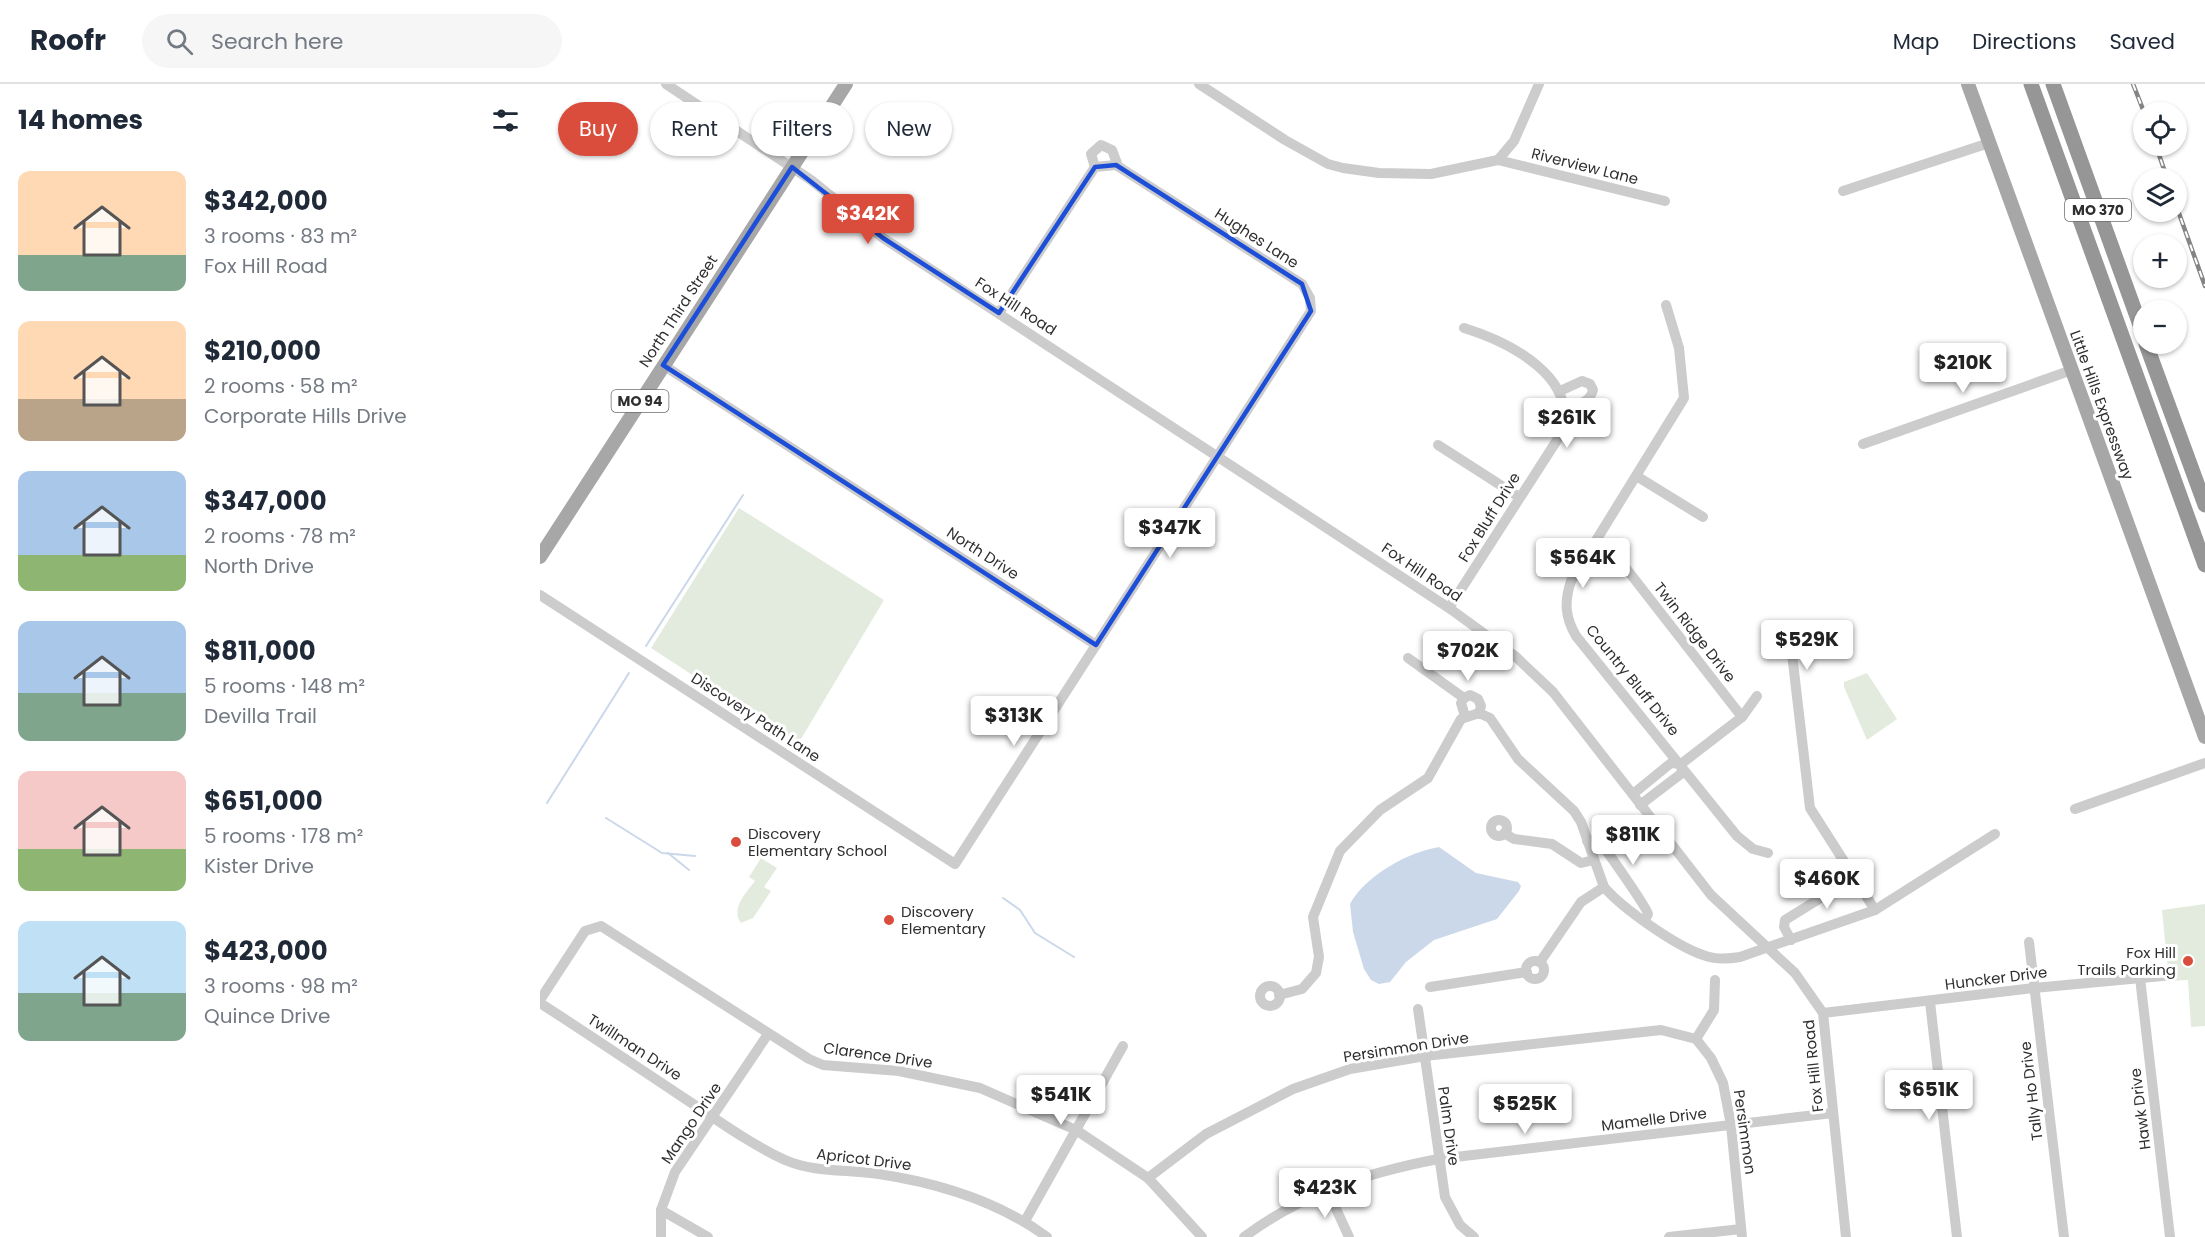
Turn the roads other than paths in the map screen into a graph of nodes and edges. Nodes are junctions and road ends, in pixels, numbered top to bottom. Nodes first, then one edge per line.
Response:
1 (666, 84) edge
2 (846, 84) edge
3 (1199, 84) edge
4 (1539, 84) edge
5 (1968, 84) edge
6 (2031, 84) edge
7 (2053, 84) edge
8 (1989, 143) junction
9 (1498, 160) junction
10 (1118, 166) junction
11 (792, 167) junction
12 (1095, 167) junction
13 (1843, 191) dead end
14 (1665, 201) dead end
15 (1666, 305) dead end
16 (2133, 306) edge
17 (999, 313) junction
18 (1464, 328) dead end
19 (2150, 354) edge
20 (663, 365) junction
21 (2072, 370) junction
22 (1560, 391) junction
23 (1564, 409) junction
24 (1863, 444) dead end
25 (1438, 445) dead end
26 (1218, 456) junction
27 (1638, 477) junction
28 (1520, 497) junction
29 (2205, 505) edge
30 (1703, 517) dead end
31 (1595, 544) junction
32 (540, 557) edge
33 (2205, 565) edge
34 (540, 595) edge
35 (1449, 608) junction
36 (1803, 643) dead end
37 (1096, 645) junction
38 (1408, 658) dead end
39 (1757, 696) dead end
40 (1464, 698) junction
41 (1479, 713) junction
42 (1465, 716) junction
43 (1742, 717) junction
44 (2205, 737) edge
45 (2205, 763) edge
46 (1681, 764) junction
47 (1633, 794) junction
48 (1640, 804) junction
49 (2075, 808) dead end
50 (1504, 833) dead end
51 (1995, 834) dead end
52 (1587, 841) junction
53 (1768, 853) dead end
54 (1594, 860) junction
55 (1853, 878) junction
56 (1604, 887) junction
57 (1875, 910) junction
58 (1645, 920) junction
59 (1791, 940) junction
60 (2029, 942) dead end
61 (1766, 948) junction
62 (2173, 975) dead end
63 (2140, 978) junction
64 (1715, 980) dead end
65 (1430, 987) dead end
66 (2034, 988) junction
67 (1280, 995) dead end
68 (540, 1001) edge
69 (1930, 1002) junction
70 (1418, 1010) dead end
71 (1823, 1013) junction
72 (768, 1034) junction
73 (1696, 1039) junction
74 (1123, 1046) dead end
75 (1425, 1056) junction
76 (1833, 1113) junction
77 (714, 1118) junction
78 (1731, 1125) junction
79 (1076, 1130) junction
80 (1438, 1159) junction
81 (1148, 1178) junction
82 (1327, 1189) junction
83 (661, 1210) junction
84 (1025, 1221) junction
85 (1742, 1233) edge
86 (661, 1237) edge
87 (708, 1237) edge
88 (1047, 1237) edge
89 (1202, 1237) edge
90 (1244, 1237) edge
91 (1349, 1237) edge
92 (1474, 1237) edge
93 (1669, 1237) edge
94 (1846, 1237) edge
95 (1957, 1237) edge
96 (2064, 1237) edge
97 (2170, 1237) edge

1 - 11 street, Fox Hill Road
2 - 11 main road, North Third Street / MO 94
3 - 9 street, Riverview Lane
4 - 9 street, Riverview Lane
5 - 8 main road, Little Hills Expressway
6 - 33 highway, MO 370
7 - 16 highway, MO 370
8 - 13 street
8 - 21 main road, Little Hills Expressway
9 - 14 street, Riverview Lane
10 - 12 street
10 - 12 street, Hughes Lane
10 - 26 street, Hughes Lane
11 - 17 street, Fox Hill Road
11 - 20 main road, North Third Street / MO 94
12 - 17 street, Hughes Lane
15 - 27 street, Country Bluff Drive
17 - 26 street, Fox Hill Road
18 - 22 street, Fox Bluff Drive
19 - 29 highway
20 - 32 main road, North Third Street / MO 94
20 - 37 street, North Drive
21 - 24 street
21 - 44 main road, Little Hills Expressway
22 - 23 street, Fox Bluff Drive
22 - 23 street
23 - 28 street, Fox Bluff Drive
25 - 28 street
26 - 35 street, Fox Hill Road
26 - 37 street
27 - 30 street
27 - 31 street, Country Bluff Drive
28 - 35 street, Fox Bluff Drive
31 - 43 street, Twin Ridge Drive
31 - 46 street, Country Bluff Drive
34 - 37 street, Discovery Path Lane
35 - 47 street, Fox Hill Road
36 - 55 street
38 - 40 street
39 - 43 street
40 - 41 street
40 - 42 street
41 - 42 street
41 - 52 street
42 - 67 street
43 - 46 street
45 - 49 street
46 - 47 street
46 - 48 street
46 - 53 street, Country Bluff Drive
47 - 48 street, Fox Hill Road
48 - 61 street, Fox Hill Road
50 - 54 street
51 - 57 street
52 - 54 street
52 - 58 street
54 - 56 street
55 - 57 street
55 - 59 street
56 - 58 street
56 - 65 street
57 - 59 street
58 - 61 street
59 - 61 street
60 - 66 street, Tally Ho Drive
61 - 71 street, Fox Hill Road
62 - 63 street, Huncker Drive
63 - 66 street, Huncker Drive
63 - 97 street, Hawk Drive
64 - 73 street
66 - 69 street, Huncker Drive
66 - 96 street, Tally Ho Drive
68 - 72 street, Clarence Drive
68 - 77 street, Twillman Drive
69 - 71 street, Huncker Drive
69 - 95 street
70 - 75 street, Palm Drive
71 - 76 street, Fox Hill Road
72 - 77 street, Mango Drive
72 - 79 street, Clarence Drive
73 - 75 street, Persimmon Drive
73 - 78 street, Persimmon
74 - 79 street
75 - 80 street, Palm Drive
75 - 81 street, Persimmon Drive
76 - 78 street, Mamelle Drive
76 - 94 street, Fox Hill Road
77 - 83 street, Mango Drive
77 - 84 street, Apricot Drive
78 - 80 street, Mamelle Drive
78 - 85 street, Persimmon
79 - 81 street, Clarence Drive
79 - 84 street
80 - 82 street, Mamelle Drive
80 - 92 street, Palm Drive
81 - 89 street, Clarence Drive
82 - 90 street, Mamelle Drive
82 - 91 street
83 - 86 street, Mango Drive
83 - 87 street
84 - 88 street, Apricot Drive
85 - 93 street

